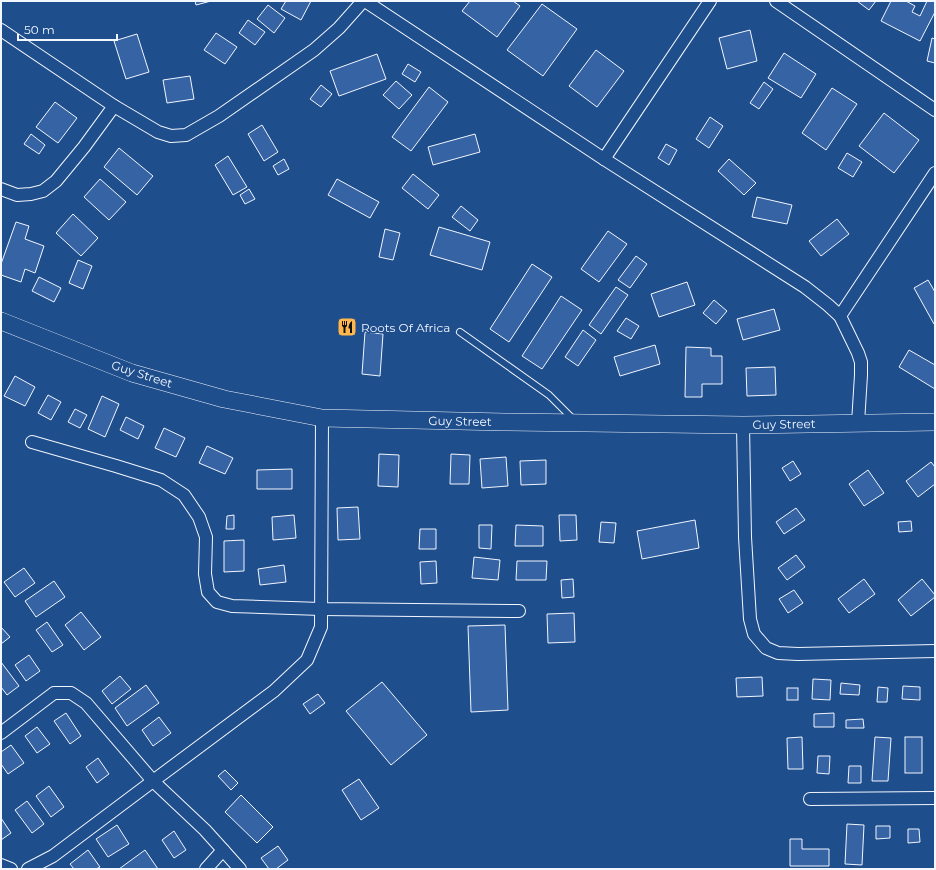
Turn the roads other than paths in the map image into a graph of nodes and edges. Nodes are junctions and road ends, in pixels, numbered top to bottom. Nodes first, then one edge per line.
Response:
1 (364, 1) edge
2 (710, 1) edge
3 (776, 1) edge
4 (1, 30) edge
5 (114, 106) junction
6 (935, 110) edge
7 (604, 159) junction
8 (935, 173) edge
9 (1, 189) edge
10 (840, 316) junction
11 (1, 321) edge
12 (460, 332) dead end
13 (322, 418) junction
14 (935, 422) edge
15 (577, 423) junction
16 (858, 423) junction
17 (743, 425) junction
18 (32, 442) dead end
19 (322, 609) junction
20 (519, 611) dead end
21 (935, 651) edge
22 (1, 733) edge
23 (153, 781) junction
24 (935, 798) edge
25 (810, 799) dead end
26 (223, 850) junction
27 (1, 865) edge
28 (11, 869) edge
29 (28, 869) edge
30 (206, 869) edge
31 (240, 869) edge

1 - 5 street
1 - 7 street
2 - 7 street
3 - 6 street
4 - 5 street
5 - 9 street
7 - 10 street
8 - 10 street
10 - 16 street
11 - 13 street, Guy Street
12 - 15 lane
13 - 15 street, Guy Street
13 - 19 street
14 - 16 street, Guy Street
15 - 17 street, Guy Street
16 - 17 street, Guy Street
17 - 21 street
18 - 19 street
19 - 20 street
19 - 23 street
22 - 23 street
23 - 26 street
23 - 29 street
24 - 25 street
26 - 30 street
26 - 31 street
27 - 28 street

